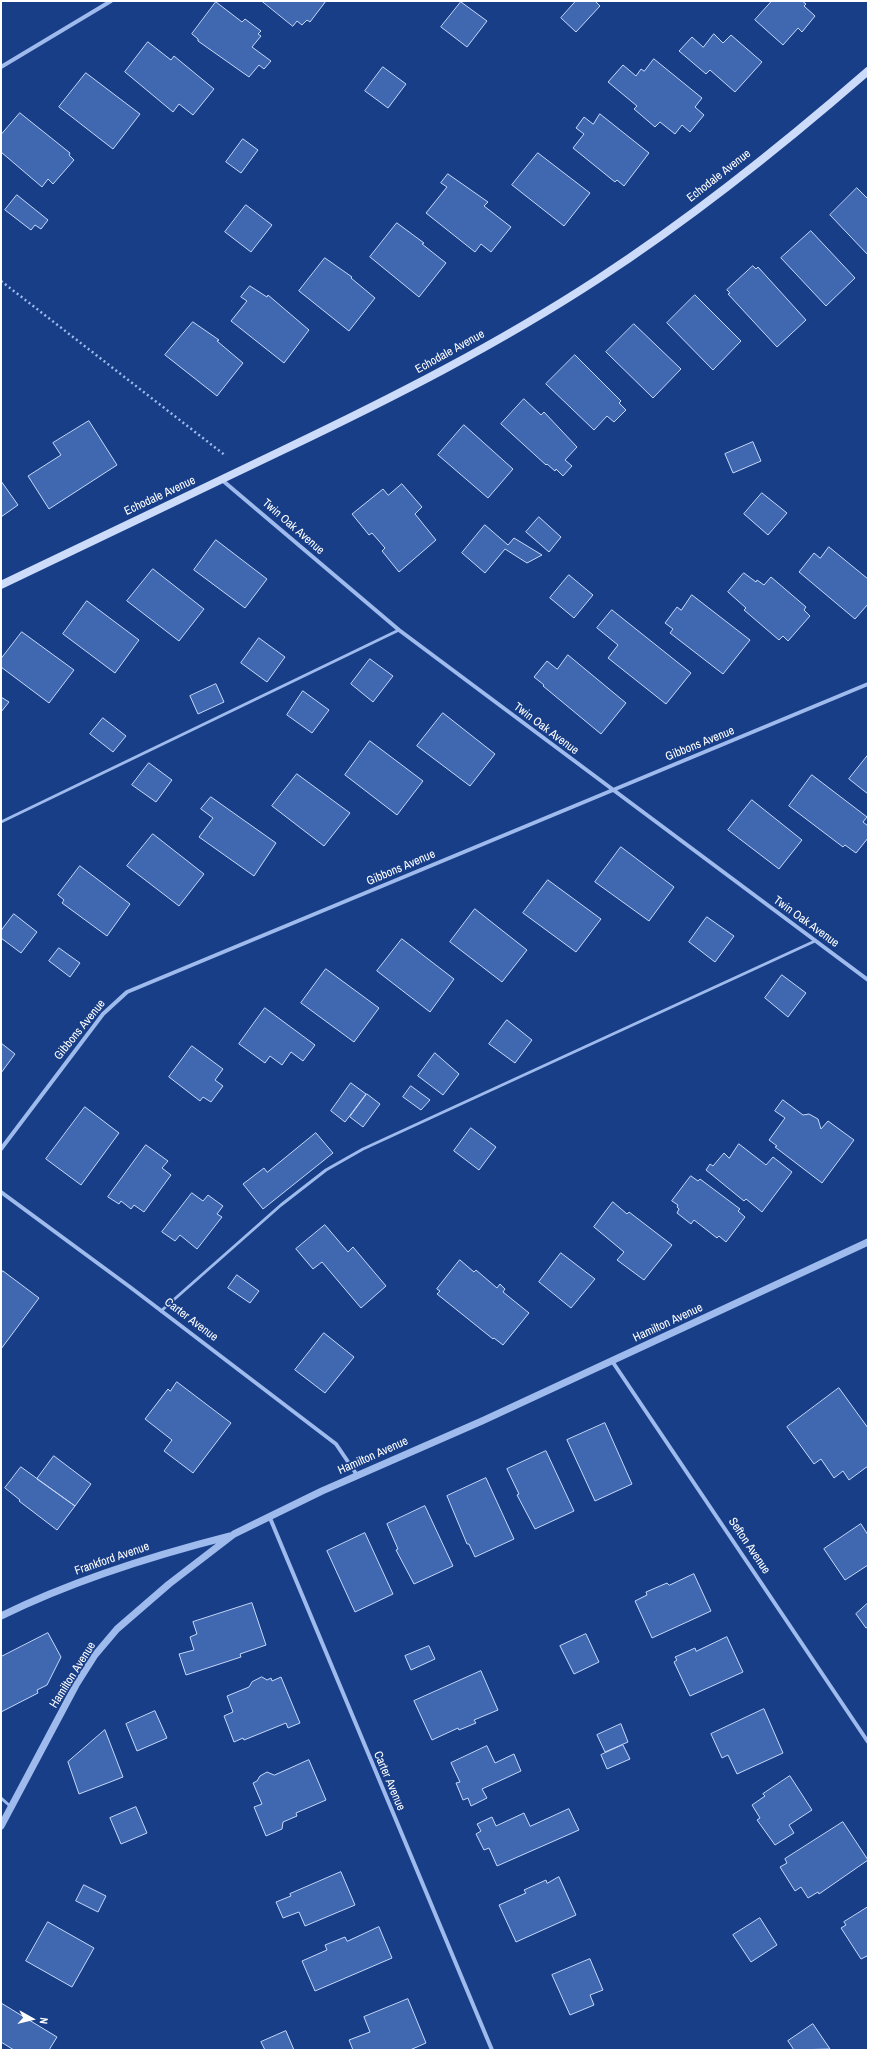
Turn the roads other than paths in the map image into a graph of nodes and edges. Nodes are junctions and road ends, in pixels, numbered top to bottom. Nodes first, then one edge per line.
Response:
1 (110, 1) edge
2 (1, 67) edge
3 (868, 71) edge
4 (222, 480) junction
5 (1, 584) edge
6 (399, 630) junction
7 (868, 684) edge
8 (612, 791) junction
9 (1, 822) edge
10 (815, 941) junction
11 (868, 980) edge
12 (1, 1149) edge
13 (1, 1192) edge
14 (868, 1242) edge
15 (161, 1311) junction
16 (612, 1361) junction
17 (357, 1475) junction
18 (270, 1518) junction
19 (234, 1534) junction
20 (1, 1616) edge
21 (868, 1742) edge
22 (1, 1798) edge
23 (11, 1807) junction
24 (1, 1826) edge
25 (492, 2050) edge

1 - 2 street
3 - 4 main road, Echodale Avenue
4 - 5 main road, Echodale Avenue
4 - 6 street, Twin Oak Avenue
6 - 8 street, Twin Oak Avenue
6 - 9 lane
7 - 8 street, Gibbons Avenue
8 - 10 street, Twin Oak Avenue
8 - 12 street, Gibbons Avenue
10 - 11 street, Twin Oak Avenue
10 - 15 lane
13 - 15 street, Carter Avenue
14 - 16 street, Hamilton Avenue
15 - 17 street, Carter Avenue
16 - 17 street, Hamilton Avenue
16 - 21 street, Sefton Avenue
17 - 18 street, Hamilton Avenue
18 - 19 street, Hamilton Avenue
18 - 25 street, Carter Avenue
19 - 20 street, Frankford Avenue
19 - 23 street, Hamilton Avenue
22 - 23 lane
23 - 24 street, Hamilton Avenue

